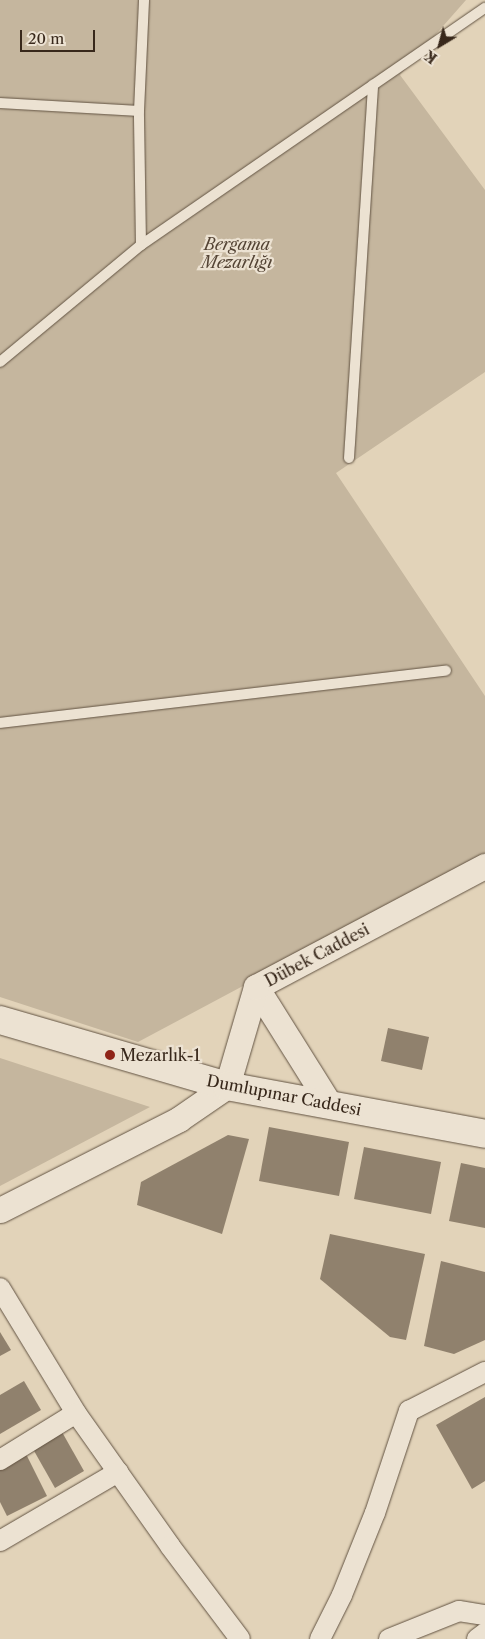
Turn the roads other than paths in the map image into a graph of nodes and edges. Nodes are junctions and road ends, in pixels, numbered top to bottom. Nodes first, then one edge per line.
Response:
1 (144, 0) edge
2 (485, 8) edge
3 (373, 85) junction
4 (0, 103) edge
5 (139, 111) junction
6 (140, 245) junction
7 (0, 362) edge
8 (349, 458) dead end
9 (446, 671) dead end
10 (0, 723) edge
11 (485, 866) edge
12 (256, 987) junction
13 (0, 1020) edge
14 (227, 1086) junction
15 (330, 1105) junction
16 (485, 1134) edge
17 (0, 1210) edge
18 (0, 1288) edge
19 (485, 1372) edge
20 (76, 1413) junction
21 (0, 1460) edge
22 (118, 1472) junction
23 (1, 1537) edge
24 (485, 1615) edge
25 (485, 1633) edge
26 (240, 1639) edge
27 (320, 1639) edge
28 (389, 1639) edge
29 (477, 1639) edge

1 - 5 lane
2 - 3 lane
3 - 6 lane
3 - 8 lane
4 - 5 lane
5 - 6 lane
6 - 7 lane
9 - 10 lane
11 - 12 street, Dübek Caddesi
12 - 14 street, Dübek Caddesi
12 - 15 street
13 - 14 main road, Dumlupınar Caddesi
14 - 15 main road, Dumlupınar Caddesi
14 - 17 street
15 - 16 main road, Dumlupınar Caddesi
18 - 20 street
19 - 27 street
20 - 21 street
20 - 22 street
22 - 23 street
22 - 26 street
24 - 28 street
25 - 29 street

